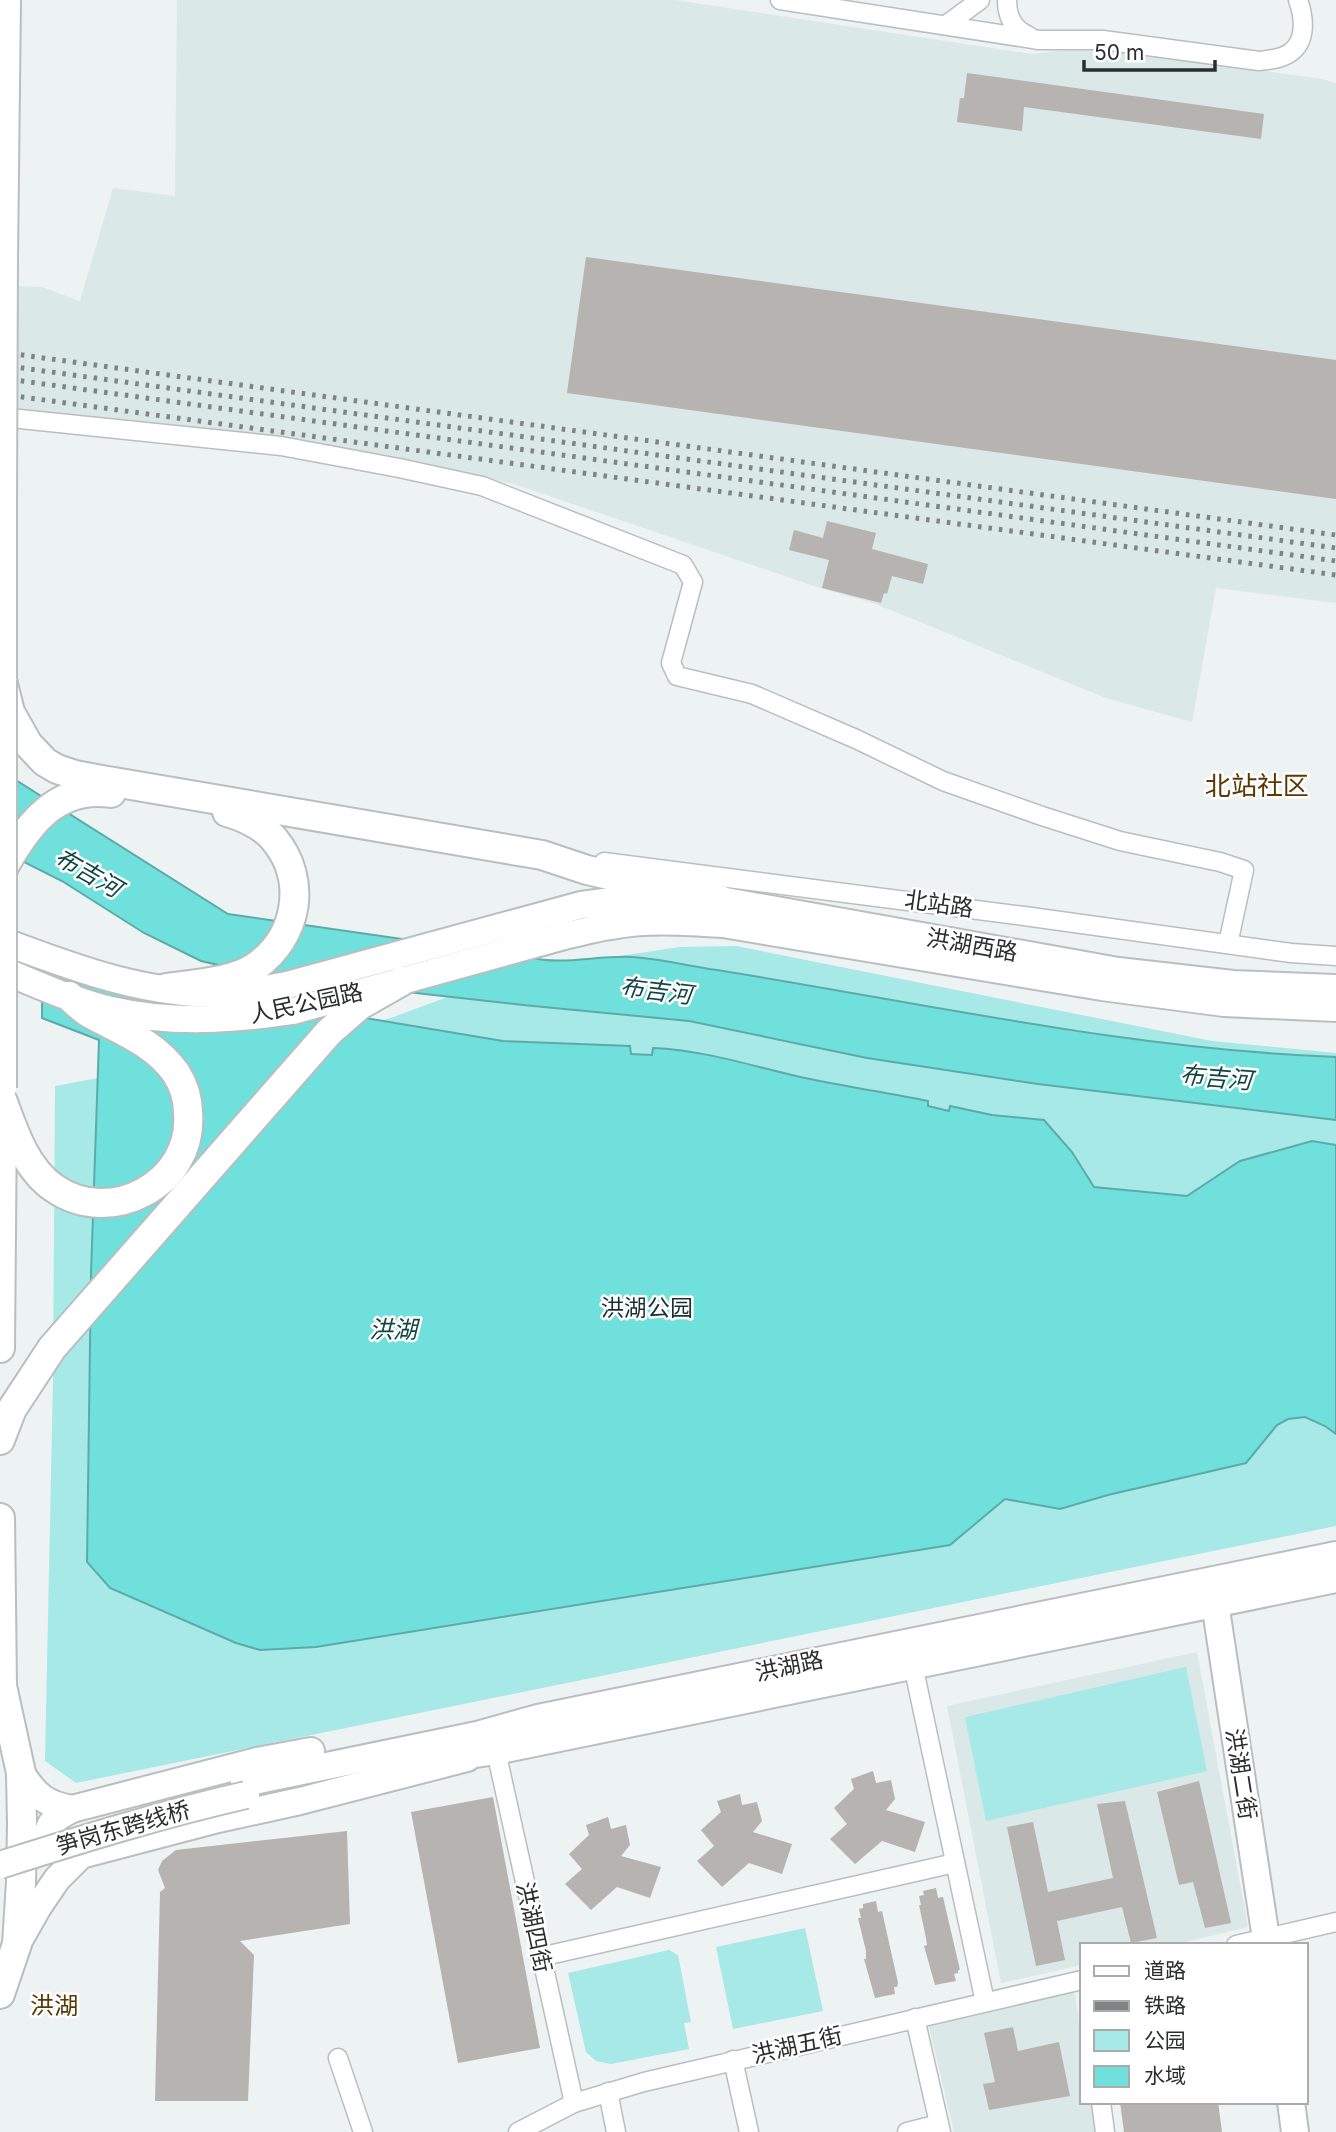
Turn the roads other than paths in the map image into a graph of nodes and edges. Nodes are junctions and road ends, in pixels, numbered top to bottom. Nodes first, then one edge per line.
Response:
1 (6, 0) edge
2 (15, 0) edge
3 (780, 0) edge
4 (787, 0) edge
5 (980, 0) edge
6 (1007, 0) edge
7 (1298, 0) edge
8 (946, 25) junction
9 (1039, 40) junction
10 (6, 48) junction
11 (0, 416) edge
12 (2, 502) edge
13 (2, 680) junction
14 (177, 798) junction
15 (542, 855) junction
16 (2, 870) junction
17 (720, 900) junction
18 (611, 913) junction
19 (0, 940) edge
20 (1228, 944) junction
21 (1336, 956) edge
22 (0, 969) edge
23 (402, 981) junction
24 (166, 988) junction
25 (1336, 988) edge
26 (69, 996) junction
27 (1336, 1008) edge
28 (2, 1095) edge
29 (0, 1348) edge
30 (0, 1440) edge
31 (0, 1518) edge
32 (1336, 1555) edge
33 (1336, 1579) edge
34 (1215, 1603) junction
35 (913, 1665) junction
36 (1, 1697) edge
37 (538, 1718) junction
38 (496, 1751) junction
39 (21, 1773) junction
40 (245, 1789) junction
41 (72, 1809) junction
42 (0, 1849) edge
43 (81, 1855) junction
44 (955, 1863) junction
45 (0, 1865) edge
46 (1336, 1922) edge
47 (1267, 1941) edge
48 (17, 1944) junction
49 (540, 1957) junction
50 (1080, 1980) edge
51 (0, 1994) edge
52 (985, 2002) junction
53 (915, 2018) junction
54 (338, 2058) dead end
55 (733, 2060) junction
56 (608, 2092) junction
57 (574, 2103) junction
58 (1101, 2104) edge
59 (1291, 2104) edge
60 (940, 2128) edge
61 (363, 2132) edge
62 (518, 2132) edge
63 (616, 2132) edge
64 (749, 2132) edge
65 (907, 2132) edge
66 (1105, 2132) edge
67 (1295, 2132) edge

1 - 10 main road
2 - 10 main road
3 - 4 street
4 - 8 street
5 - 8 street
6 - 9 street
7 - 9 street
8 - 9 street
10 - 12 main road, bridge
11 - 20 street
12 - 13 main road
13 - 14 main road, bridge
13 - 16 main road, bridge
14 - 15 main road
14 - 16 main road
14 - 24 main road
15 - 17 main road
15 - 20 street, 北站路
16 - 28 main road, bridge
17 - 18 street, 洪湖西路
17 - 25 street, 洪湖西路
18 - 23 street, 人民公园路
18 - 24 street, 人民公园路
18 - 27 street, 洪湖西路
19 - 24 street, 人民公园路
20 - 21 street, 北站路
22 - 26 street, 人民公园路
23 - 26 street, 人民公园路
23 - 30 main road
26 - 28 main road
28 - 29 main road
31 - 36 main road
32 - 37 street, 洪湖路
33 - 34 street, 洪湖路
34 - 35 street, 洪湖路
34 - 47 street, 洪湖二街
35 - 38 street, 洪湖路
35 - 44 street
36 - 39 main road
37 - 40 street, 洪湖路
37 - 41 street
38 - 40 street, 洪湖路
38 - 43 street
38 - 49 street, 洪湖四街
39 - 41 street
39 - 48 main road
40 - 42 street, 笋岗东跨线桥
40 - 45 street, 笋岗东跨线桥, bridge
41 - 43 street
43 - 48 street
44 - 49 street
44 - 52 street
46 - 47 street
48 - 51 main road
49 - 57 street, 洪湖四街
50 - 52 street, 洪湖五街
52 - 53 street, 洪湖五街
53 - 55 street, 洪湖五街
53 - 60 street
54 - 61 street
55 - 56 street, 洪湖五街
55 - 64 street
56 - 57 street, 洪湖五街
56 - 63 street
57 - 62 street, 洪湖五街
58 - 66 street
59 - 67 street
60 - 65 street

